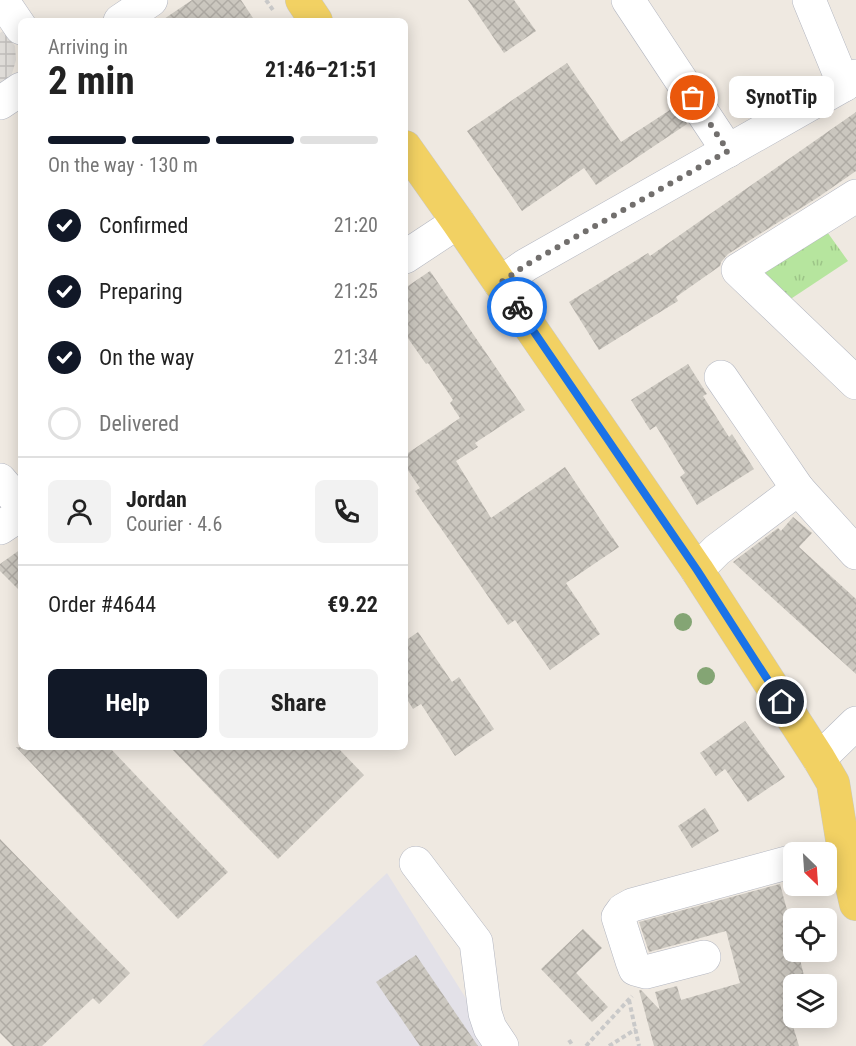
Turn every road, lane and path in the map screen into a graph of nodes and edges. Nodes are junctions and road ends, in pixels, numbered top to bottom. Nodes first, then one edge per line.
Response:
1 (2, 0) edge
2 (151, 0) edge
3 (302, 0) edge
4 (628, 0) edge
5 (809, 0) edge
6 (124, 18) edge
7 (314, 18) edge
8 (18, 24) edge
9 (850, 80) edge
10 (18, 91) edge
11 (0, 103) edge
12 (408, 151) edge
13 (728, 151) junction
14 (856, 196) edge
15 (459, 222) junction
16 (408, 255) edge
17 (500, 283) junction
18 (721, 377) dead end
19 (856, 383) edge
20 (0, 480) edge
21 (798, 489) junction
22 (18, 502) edge
23 (18, 516) edge
24 (0, 528) edge
25 (856, 553) edge
26 (697, 570) junction
27 (856, 723) edge
28 (819, 759) junction
29 (835, 842) edge
30 (837, 857) edge
31 (416, 862) dead end
32 (783, 864) edge
33 (856, 904) edge
34 (704, 957) dead end
35 (646, 972) junction
36 (629, 1000) junction
37 (636, 1029) junction
38 (569, 1040) dead end
39 (502, 1046) edge
40 (573, 1046) edge
41 (586, 1046) edge
42 (609, 1046) edge
43 (639, 1046) edge

1 - 8 street
2 - 6 street
3 - 7 main road
4 - 13 street
5 - 9 street
9 - 13 street
10 - 11 street
12 - 15 main road
13 - 17 street
14 - 19 street
15 - 16 street
15 - 17 main road
17 - 26 main road
18 - 21 street
20 - 22 street
21 - 25 street
21 - 26 street
23 - 24 street
26 - 28 main road
27 - 28 street
28 - 29 main road
30 - 33 main road
31 - 39 street
32 - 35 street
34 - 35 street
35 - 36 path
36 - 37 path
36 - 41 path
37 - 42 path
37 - 43 path
38 - 40 path

